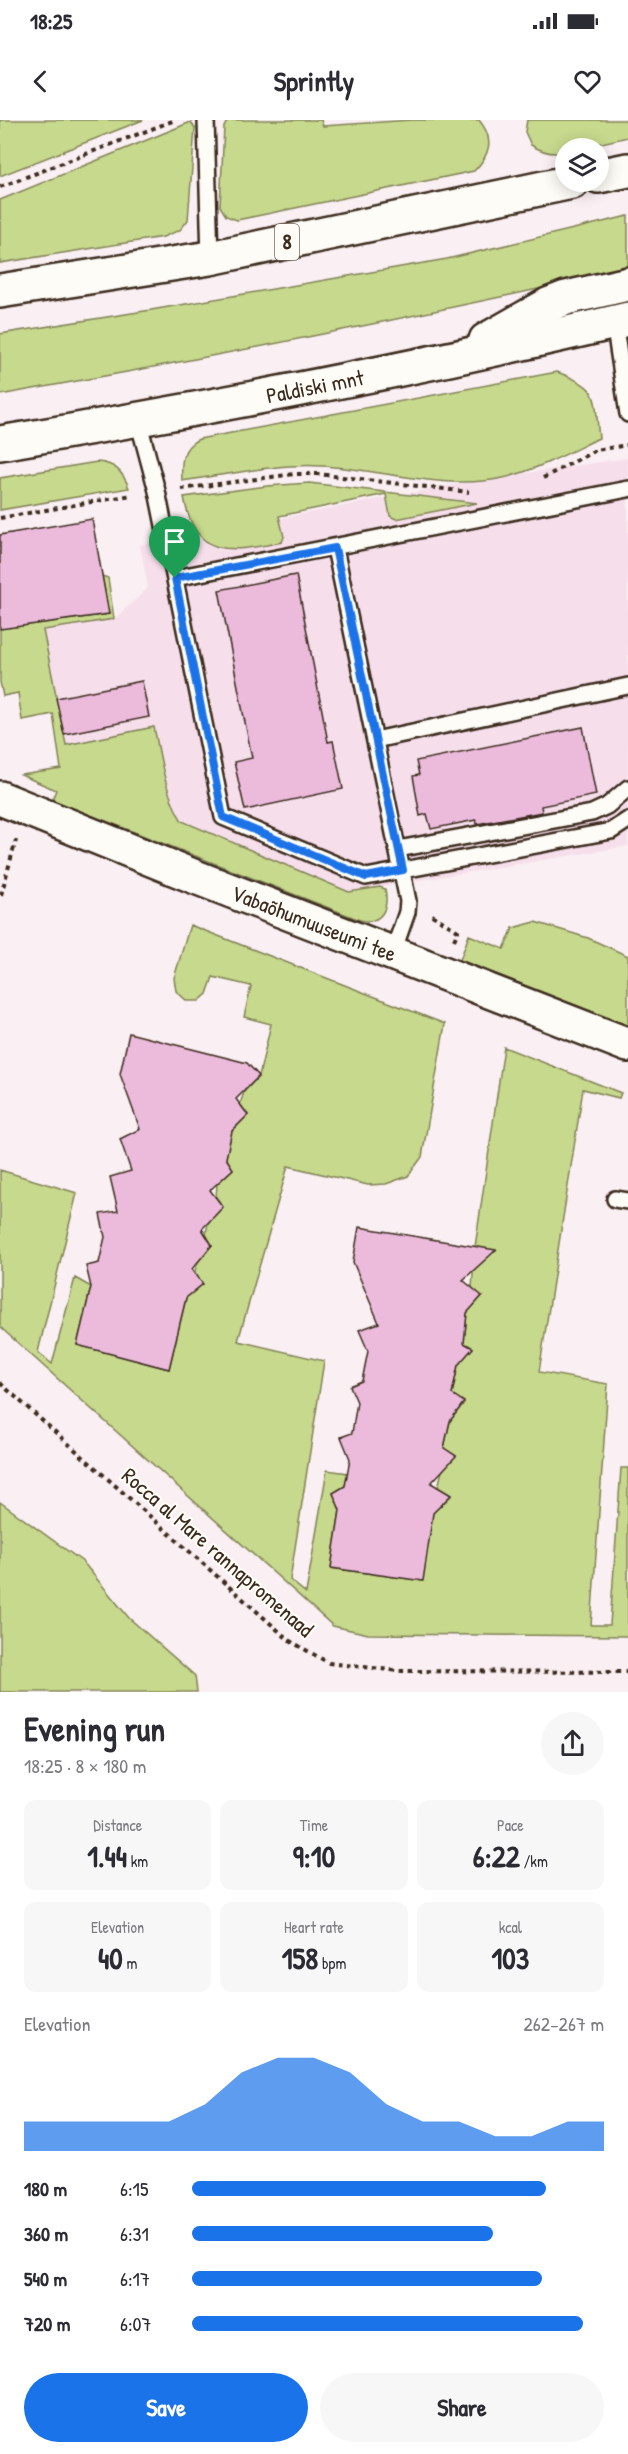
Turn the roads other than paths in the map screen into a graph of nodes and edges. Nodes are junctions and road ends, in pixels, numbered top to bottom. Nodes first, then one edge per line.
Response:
1 (206, 120) edge
2 (555, 188) edge
3 (210, 258) junction
4 (628, 284) edge
5 (0, 291) edge
6 (621, 321) edge
7 (456, 357) junction
8 (628, 414) edge
9 (138, 420) junction
10 (0, 443) edge
11 (628, 489) edge
12 (335, 548) junction
13 (175, 578) junction
14 (628, 686) edge
15 (375, 740) junction
16 (628, 788) edge
17 (0, 798) edge
18 (628, 819) edge
19 (398, 849) junction
20 (403, 870) junction
21 (393, 952) junction
22 (628, 1045) edge

1 - 3 lane
2 - 3 main road, 8
3 - 5 main road, 8
4 - 7 main road
6 - 7 main road, Paldiski mnt
6 - 8 lane
7 - 9 main road, Paldiski mnt
9 - 10 main road, Paldiski mnt
9 - 13 lane
11 - 12 lane
12 - 13 lane
12 - 15 lane
13 - 20 lane
14 - 15 lane
15 - 19 lane
16 - 19 lane
17 - 21 main road, Vabaõhumuuseumi tee
18 - 20 lane
19 - 20 lane
20 - 21 lane
21 - 22 main road, Vabaõhumuuseumi tee

